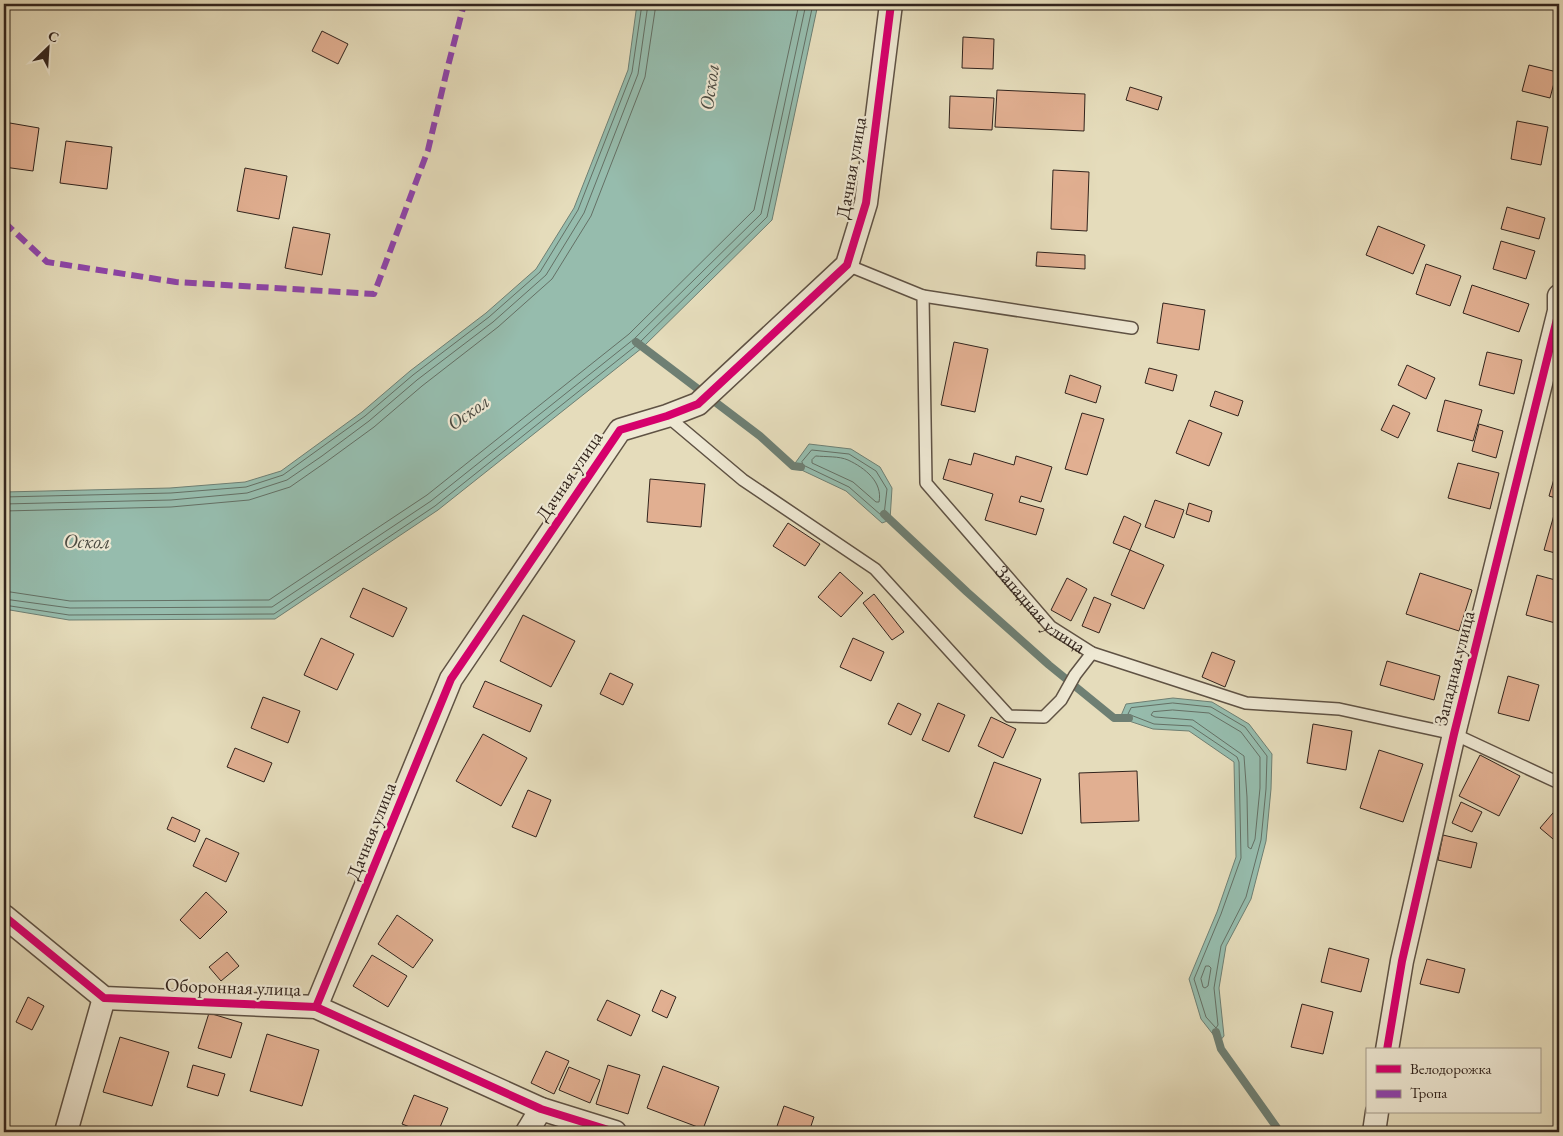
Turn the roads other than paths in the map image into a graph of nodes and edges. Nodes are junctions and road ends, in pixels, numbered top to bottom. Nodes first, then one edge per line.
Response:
1 (891, 4) edge
2 (847, 265) junction
3 (923, 296) junction
4 (1559, 296) edge
5 (1559, 311) edge
6 (1132, 328) dead end
7 (667, 416) junction
8 (1092, 653) junction
9 (1454, 734) junction
10 (1559, 783) edge
11 (4, 916) edge
12 (104, 998) junction
13 (316, 1007) junction
14 (1387, 1048) edge
15 (541, 1109) junction
16 (1377, 1114) edge
17 (66, 1132) edge
18 (528, 1132) edge
19 (615, 1132) edge
20 (1374, 1132) edge

1 - 2 street, Дачная улица
2 - 3 lane
2 - 7 street, Дачная улица
3 - 6 lane
3 - 8 lane, Западная улица
4 - 5 street, Западная улица
5 - 9 street, Западная улица
7 - 8 lane
7 - 13 street, Дачная улица
8 - 9 lane, Западная улица
9 - 10 lane, Западная улица
9 - 14 street, Западная улица
11 - 12 street
12 - 13 street, Оборонная улица
12 - 17 street
13 - 15 street, Оборонная улица
15 - 18 street
15 - 19 street, Оборонная улица
16 - 20 street

